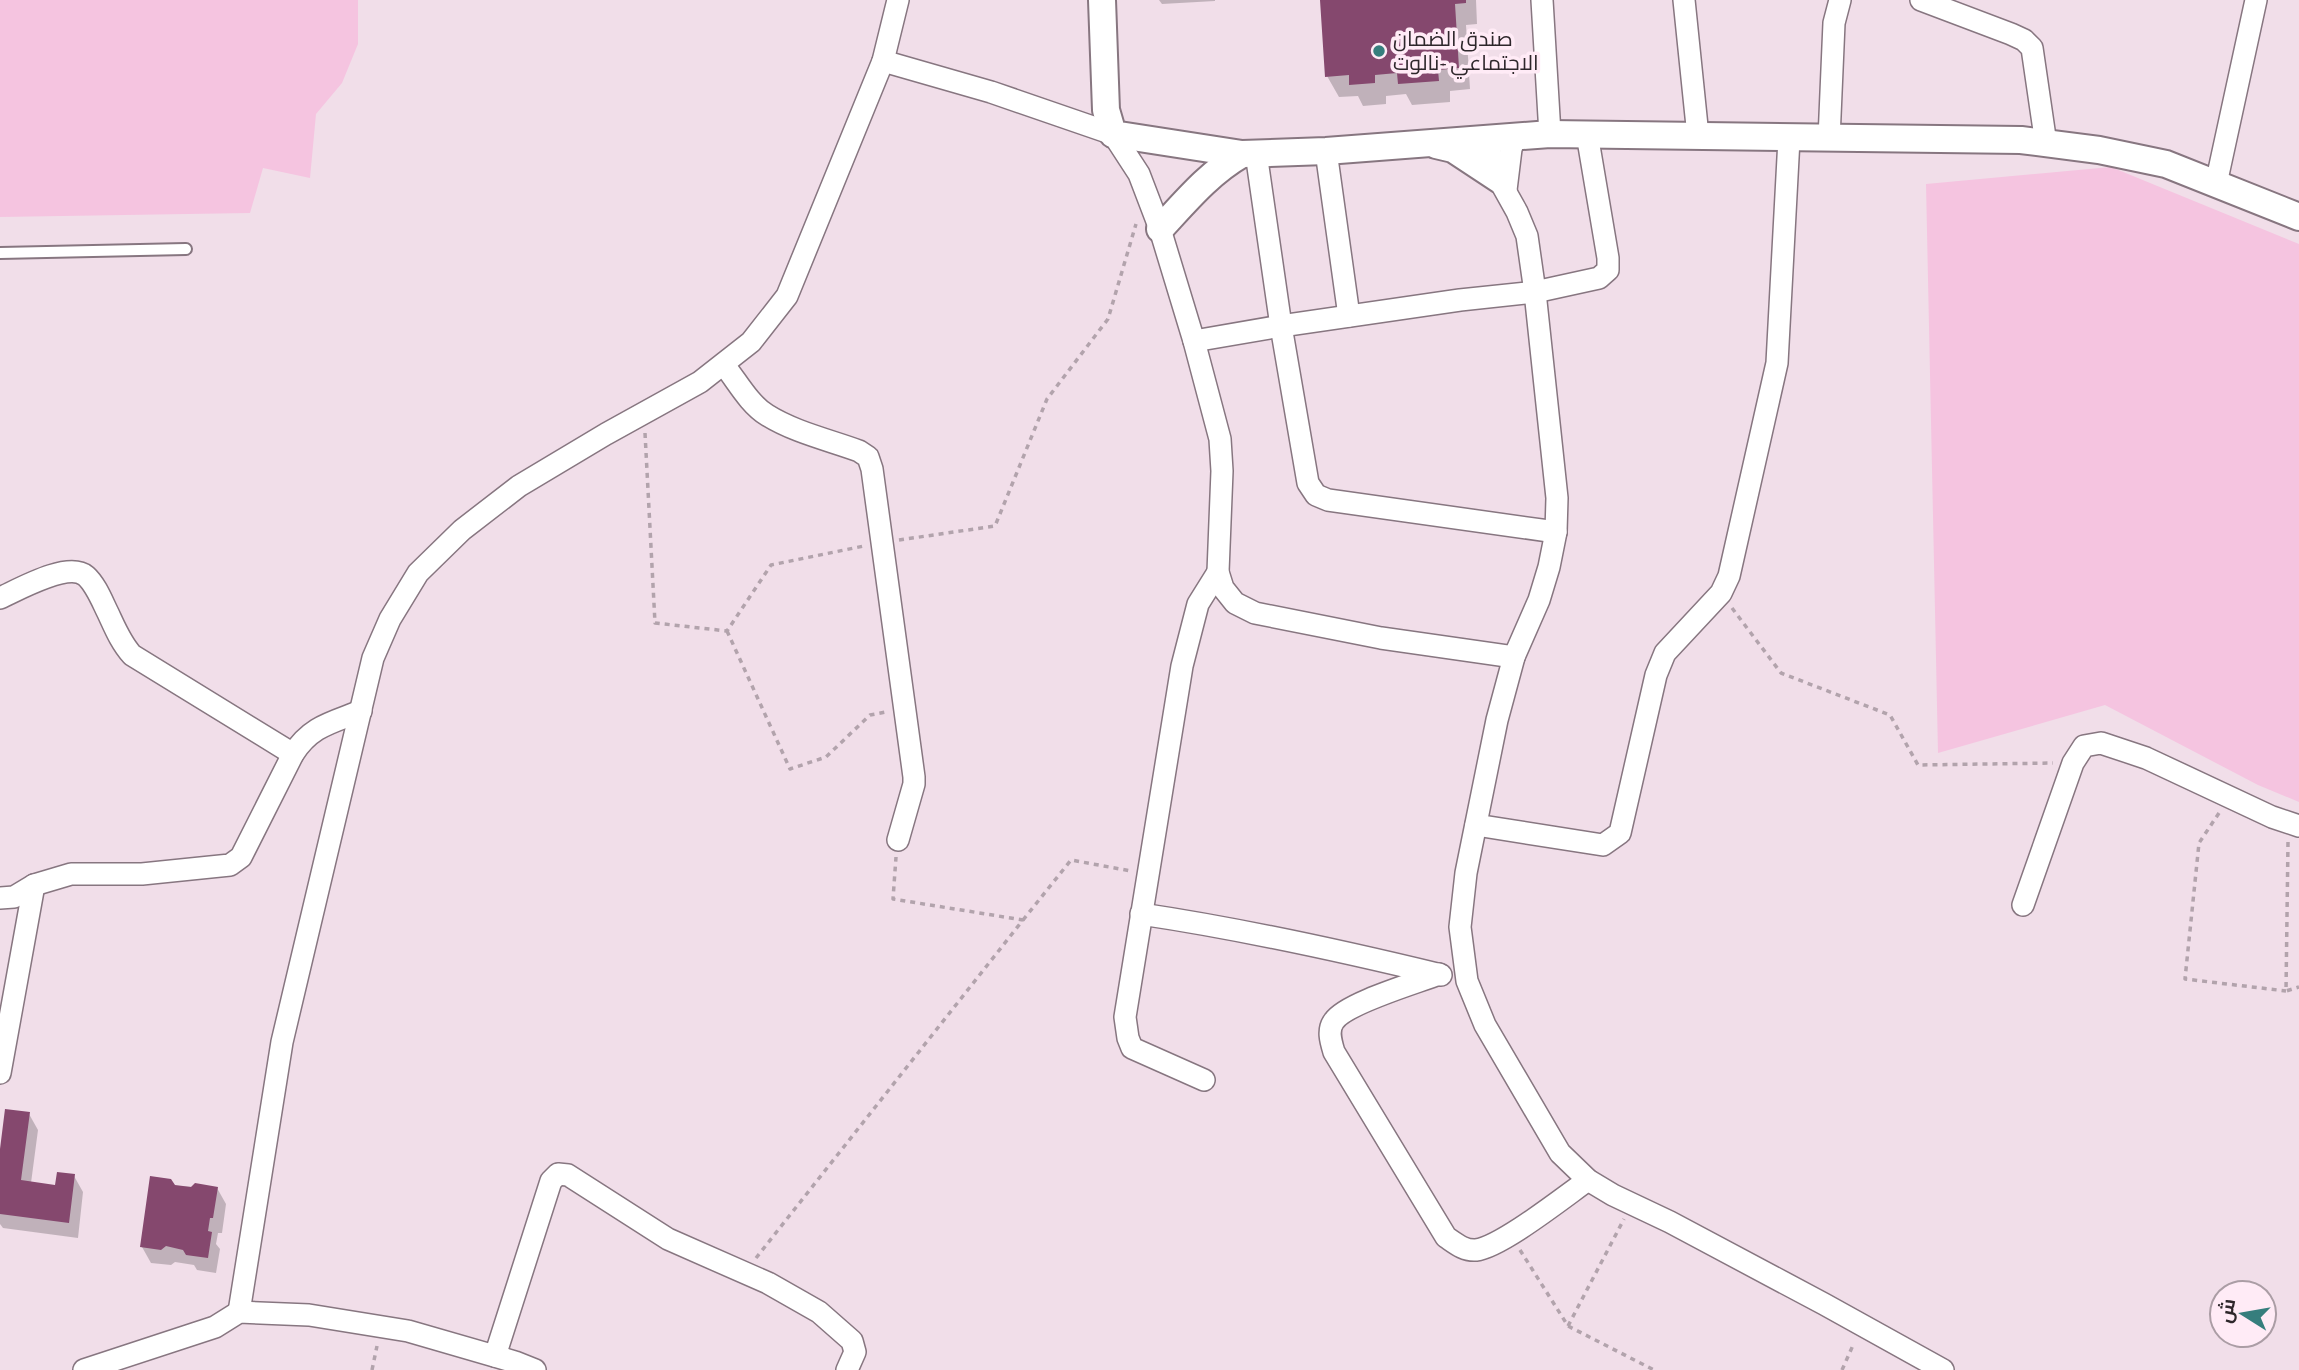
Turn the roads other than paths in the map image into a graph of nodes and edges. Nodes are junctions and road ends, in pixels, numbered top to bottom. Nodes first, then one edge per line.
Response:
1 (898, 0) edge
2 (1102, 0) edge
3 (1542, 0) edge
4 (1684, 0) edge
5 (1840, 0) edge
6 (1921, 0) edge
7 (2256, 0) edge
8 (883, 61) junction
9 (1113, 134) junction
10 (1550, 134) junction
11 (1587, 134) junction
12 (1516, 135) junction
13 (1698, 136) junction
14 (1488, 138) junction
15 (1789, 139) junction
16 (1829, 139) junction
17 (1424, 143) junction
18 (2046, 144) junction
19 (1326, 151) junction
20 (1249, 154) junction
21 (2216, 184) junction
22 (1503, 185) junction
23 (2299, 217) edge
24 (1160, 229) junction
25 (186, 249) dead end
26 (0, 253) edge
27 (1535, 292) junction
28 (1349, 316) junction
29 (1281, 326) junction
30 (1194, 341) junction
31 (724, 365) junction
32 (1556, 532) junction
33 (1218, 572) junction
34 (0, 598) edge
35 (1514, 657) junction
36 (361, 711) junction
37 (293, 754) junction
38 (2293, 824) edge
39 (1476, 825) junction
40 (898, 839) road end
41 (34, 885) junction
42 (0, 898) edge
43 (2023, 905) dead end
44 (1141, 914) junction
45 (1438, 974) junction
46 (1467, 981) junction
47 (0, 1073) edge
48 (1204, 1080) dead end
49 (1588, 1180) junction
50 (239, 1312) junction
51 (495, 1356) junction
52 (84, 1370) edge
53 (535, 1370) edge
54 (847, 1370) edge
55 (1943, 1370) edge

1 - 8 street
2 - 9 street
3 - 10 street
4 - 13 street
5 - 16 street
6 - 18 street
7 - 21 street
8 - 9 street
8 - 31 street
9 - 20 street
9 - 24 street
10 - 11 street
10 - 12 street
11 - 13 street
11 - 27 street
12 - 14 street
12 - 22 street
13 - 15 street
14 - 17 street
14 - 22 street
15 - 16 street
15 - 39 street
16 - 18 street
17 - 19 street
17 - 22 street
18 - 21 street
19 - 20 street
19 - 28 street
20 - 24 street
20 - 29 street
21 - 23 street
22 - 27 street
24 - 30 street
25 - 26 lane
27 - 28 street
27 - 32 street
28 - 29 street
29 - 30 street
29 - 32 street
30 - 33 street
31 - 36 street
31 - 40 street
32 - 35 street
33 - 35 street
33 - 44 street
34 - 37 street
35 - 39 street
36 - 37 street
36 - 50 street
37 - 41 street
38 - 43 street
39 - 46 street
41 - 42 street
41 - 47 street
44 - 45 street
44 - 48 street
45 - 46 street
45 - 49 street
46 - 49 street
49 - 55 street
50 - 51 street
50 - 52 street
51 - 53 street
51 - 54 street

